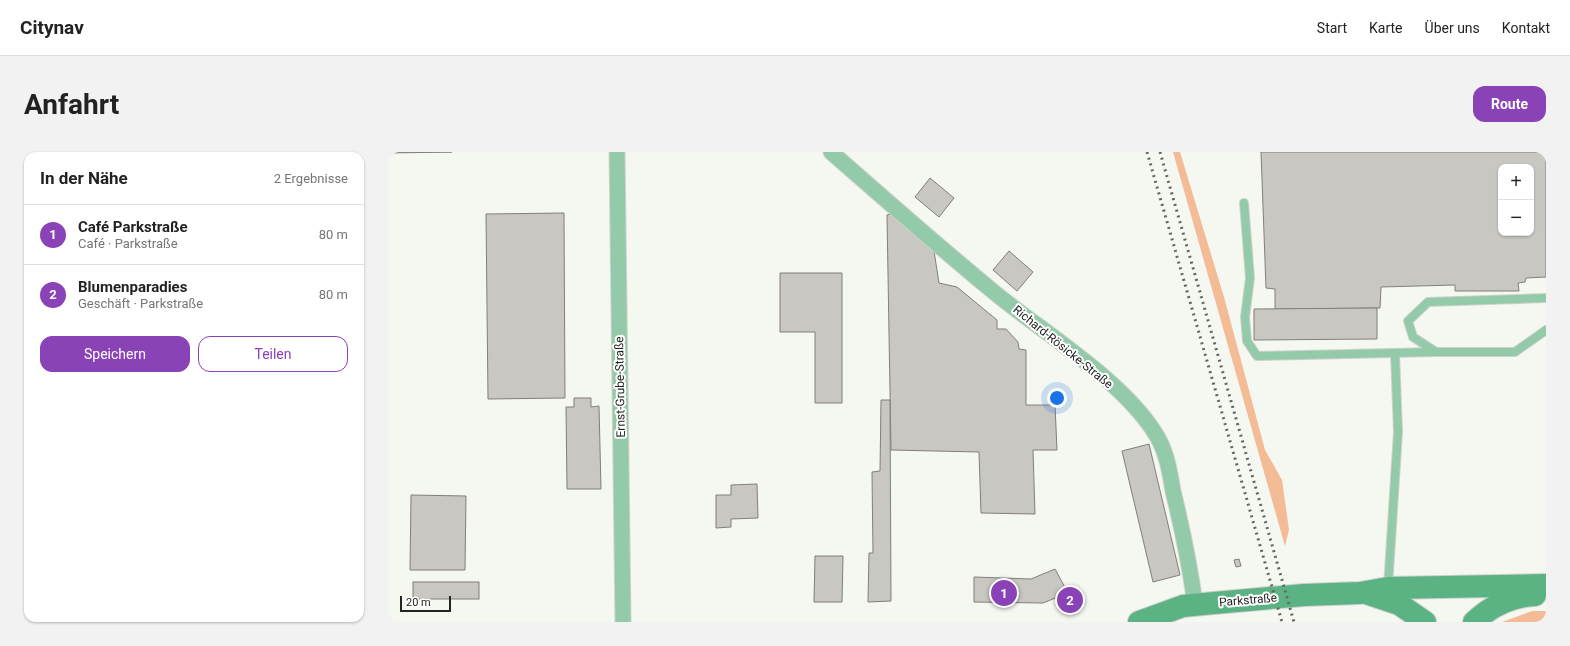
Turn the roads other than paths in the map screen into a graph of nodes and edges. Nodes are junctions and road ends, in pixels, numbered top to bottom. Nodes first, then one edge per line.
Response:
1 (617, 152) edge
2 (831, 152) edge
3 (1244, 203) dead end
4 (1546, 298) edge
5 (1546, 330) edge
6 (1436, 352) junction
7 (1395, 353) junction
8 (1546, 585) edge
9 (1388, 588) junction
10 (1360, 592) junction
11 (1546, 594) edge
12 (1195, 604) junction
13 (623, 622) edge
14 (1139, 622) edge
15 (1425, 622) edge
16 (1474, 622) edge

1 - 13 street, Ernst-Grube-Straße
2 - 12 street, Richard-Rösicke-Straße
3 - 7 lane
4 - 6 lane
5 - 6 lane
6 - 7 lane
7 - 9 lane
8 - 9 street, Parkstraße
9 - 10 street, Parkstraße
10 - 12 street, Parkstraße
10 - 15 street, Parkstraße
11 - 16 street
12 - 14 street, Parkstraße

